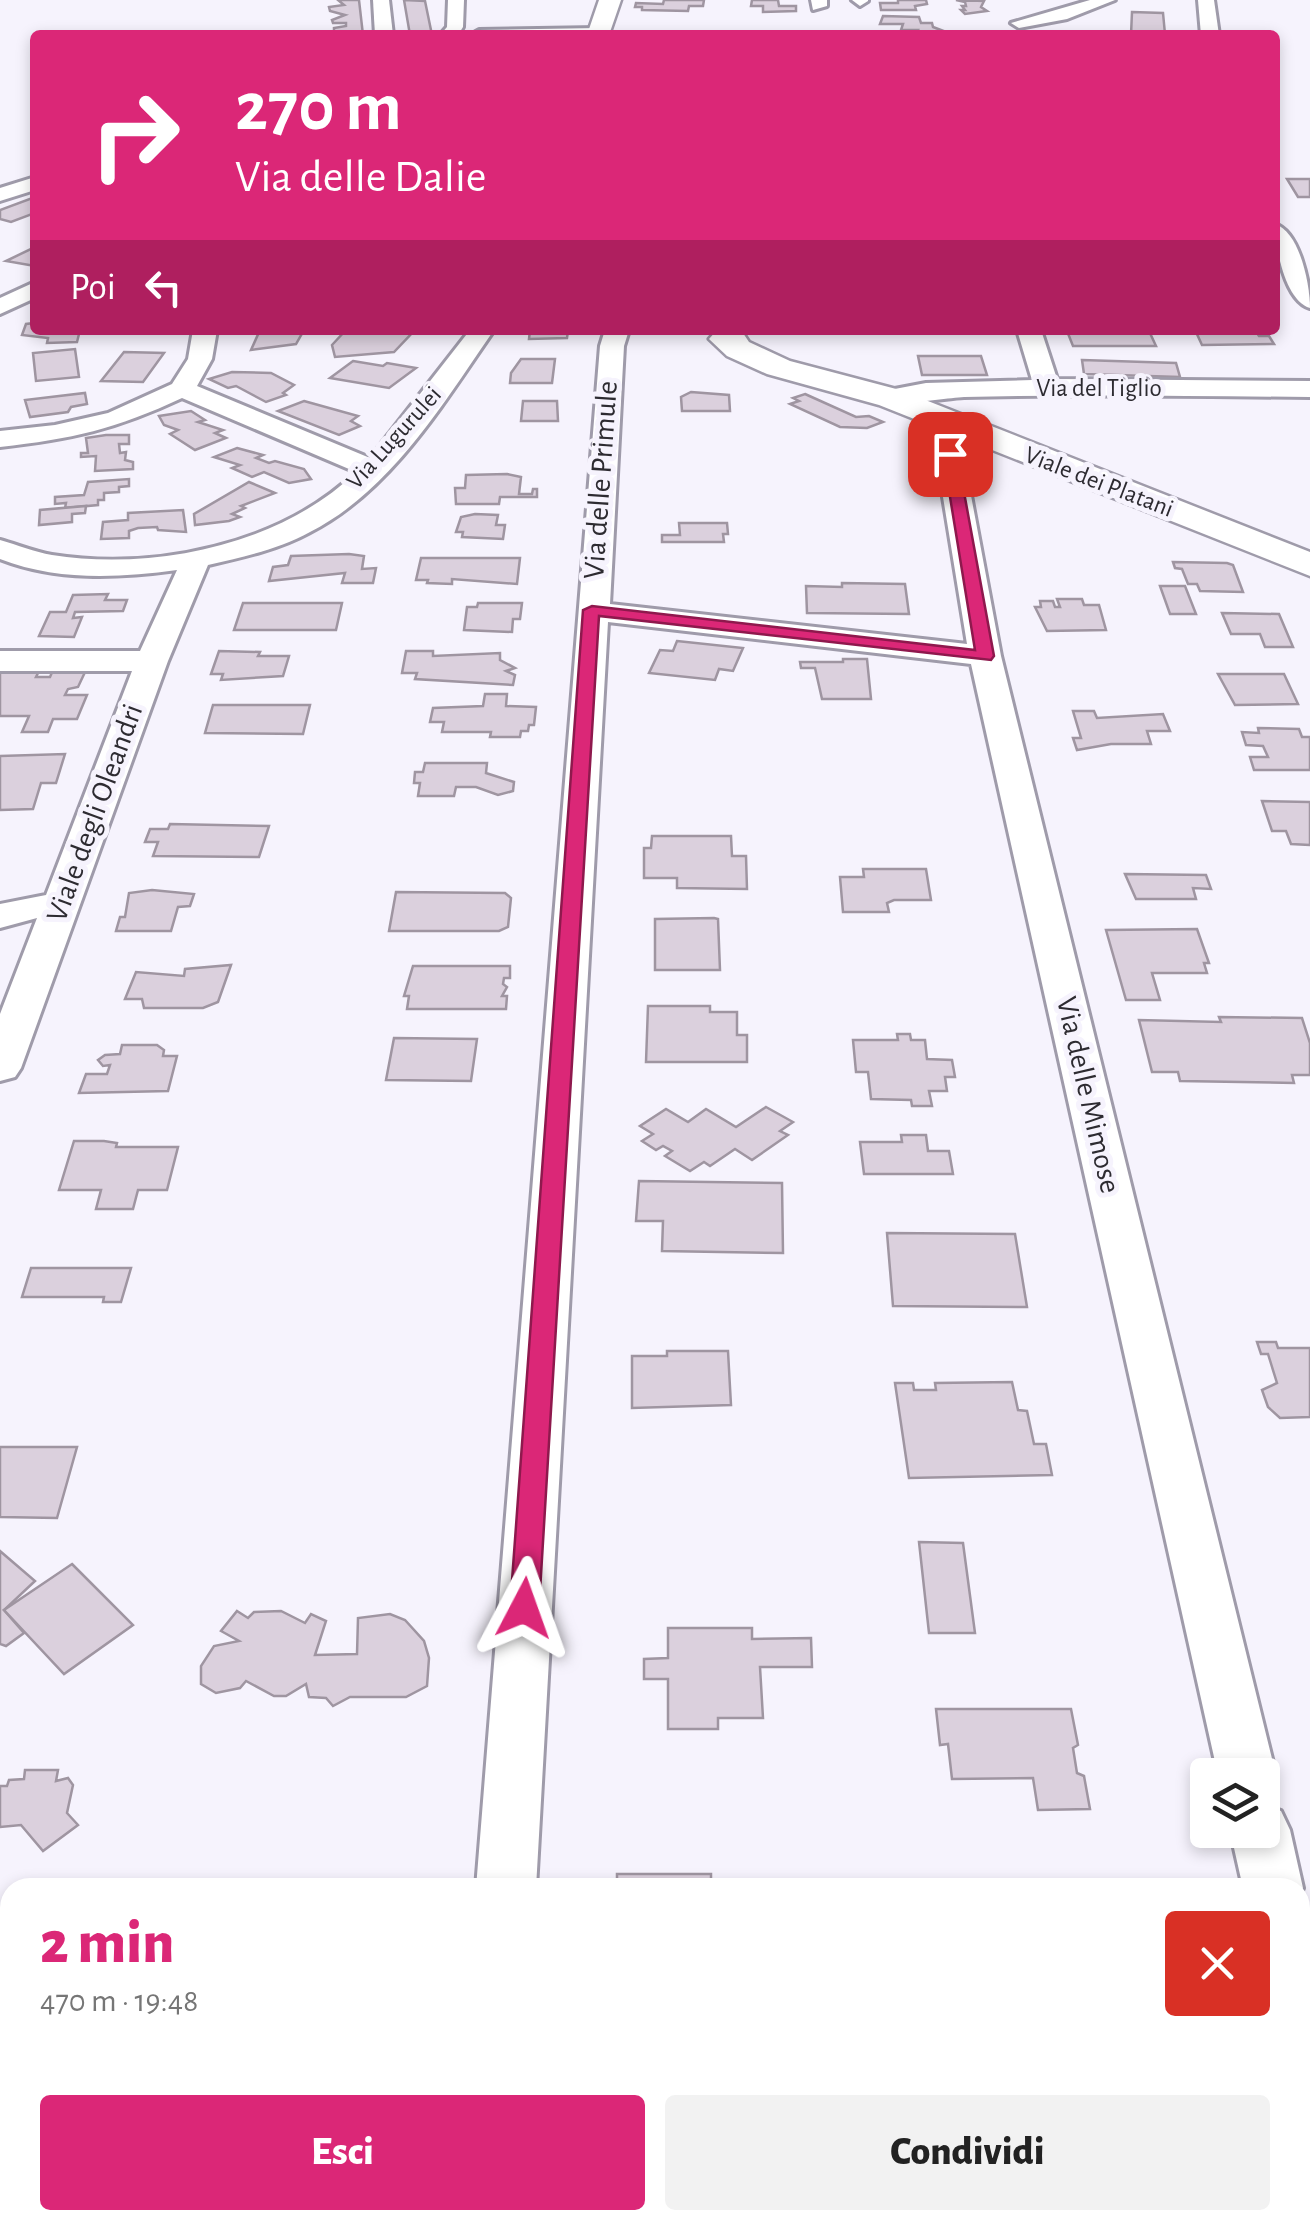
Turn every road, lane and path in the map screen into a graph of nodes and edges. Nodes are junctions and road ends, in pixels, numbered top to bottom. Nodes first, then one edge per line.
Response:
1 (381, 0) edge
2 (456, 0) edge
3 (610, 0) edge
4 (1016, 0) edge
5 (1107, 0) edge
6 (1206, 0) edge
7 (1015, 29) edge
8 (384, 30) edge
9 (453, 30) edge
10 (599, 30) edge
11 (1209, 30) edge
12 (30, 185) edge
13 (0, 195) edge
14 (1280, 241) edge
15 (30, 292) edge
16 (1310, 301) edge
17 (0, 307) edge
18 (205, 335) edge
19 (478, 335) edge
20 (615, 335) edge
21 (723, 335) edge
22 (1031, 335) edge
23 (1047, 387) junction
24 (182, 389) junction
25 (1310, 390) edge
26 (888, 397) junction
27 (988, 438) junction
28 (0, 439) edge
29 (373, 468) junction
30 (0, 549) edge
31 (196, 559) junction
32 (1310, 564) edge
33 (592, 610) junction
34 (985, 656) junction
35 (152, 660) junction
36 (0, 661) edge
37 (61, 905) junction
38 (0, 917) edge
39 (0, 1068) edge
40 (1243, 1758) edge
41 (1264, 1848) edge
42 (507, 1878) edge
43 (1271, 1878) edge

1 - 8 street
2 - 9 street
3 - 10 main road
4 - 7 street
5 - 7 street
6 - 11 street
12 - 13 street
14 - 16 street
15 - 17 street
18 - 24 street
19 - 29 street, Via Lugurulei
20 - 33 street, Via delle Primule
21 - 26 main road, Viale dei Platani
22 - 23 street
23 - 25 street, Via del Tiglio
23 - 26 street, Via del Tiglio
24 - 28 street
24 - 29 street
26 - 27 main road, Viale dei Platani
27 - 32 main road, Viale dei Platani
27 - 34 street, Via delle Mimose
29 - 31 street, Via Lugurulei
30 - 31 street, Via Lugurulei
31 - 35 street, Viale degli Oleandri
33 - 34 street
33 - 42 street, Via delle Primule
34 - 40 street, Via delle Mimose
35 - 36 street
35 - 37 street, Viale degli Oleandri
37 - 38 street
37 - 39 street, Viale degli Oleandri
41 - 43 street

